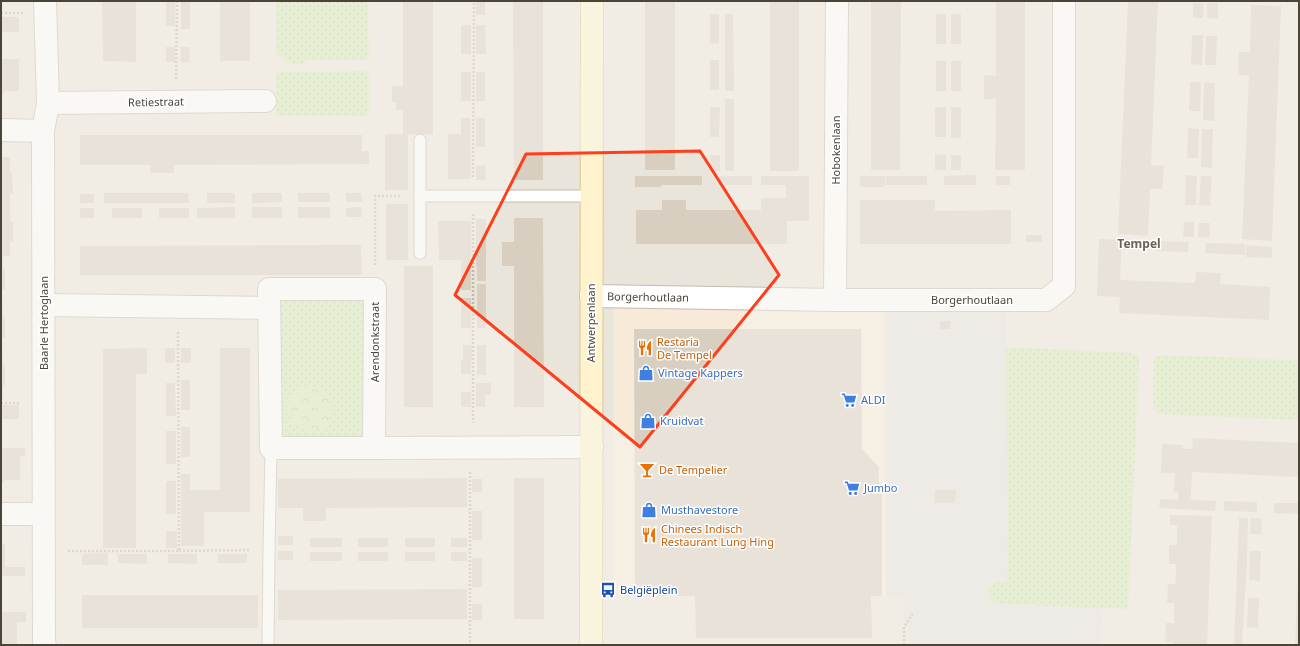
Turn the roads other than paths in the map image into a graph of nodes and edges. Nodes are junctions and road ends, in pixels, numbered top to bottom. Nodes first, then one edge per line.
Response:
1 (45, 1) edge
2 (592, 1) edge
3 (836, 1) edge
4 (1064, 1) edge
5 (265, 101) dead end
6 (48, 103) junction
7 (1, 130) edge
8 (43, 131) junction
9 (420, 140) dead end
10 (420, 196) junction
11 (591, 196) junction
12 (420, 253) dead end
13 (591, 296) junction
14 (835, 300) junction
15 (44, 305) junction
16 (270, 308) junction
17 (592, 447) junction
18 (271, 448) junction
19 (374, 448) junction
20 (1, 514) edge
21 (43, 514) junction
22 (45, 645) edge
23 (268, 645) edge
24 (591, 645) edge

1 - 6 street, Baarle Hertoglaan
2 - 11 street, Antwerpenlaan
3 - 14 street, Hobokenlaan
4 - 14 street, Borgerhoutlaan
5 - 6 street, Retiestraat
6 - 8 street, Baarle Hertoglaan
7 - 8 street
8 - 15 street, Baarle Hertoglaan
9 - 10 lane
10 - 11 lane
10 - 12 lane
11 - 13 street, Antwerpenlaan
13 - 14 street, Borgerhoutlaan
13 - 17 street, Antwerpenlaan
15 - 16 street
15 - 21 street, Baarle Hertoglaan
16 - 18 street, Arendonkstraat
16 - 19 street, Arendonkstraat
17 - 19 street
17 - 24 street, Antwerpenlaan
18 - 19 street
18 - 23 lane
20 - 21 street
21 - 22 street, Baarle Hertoglaan

